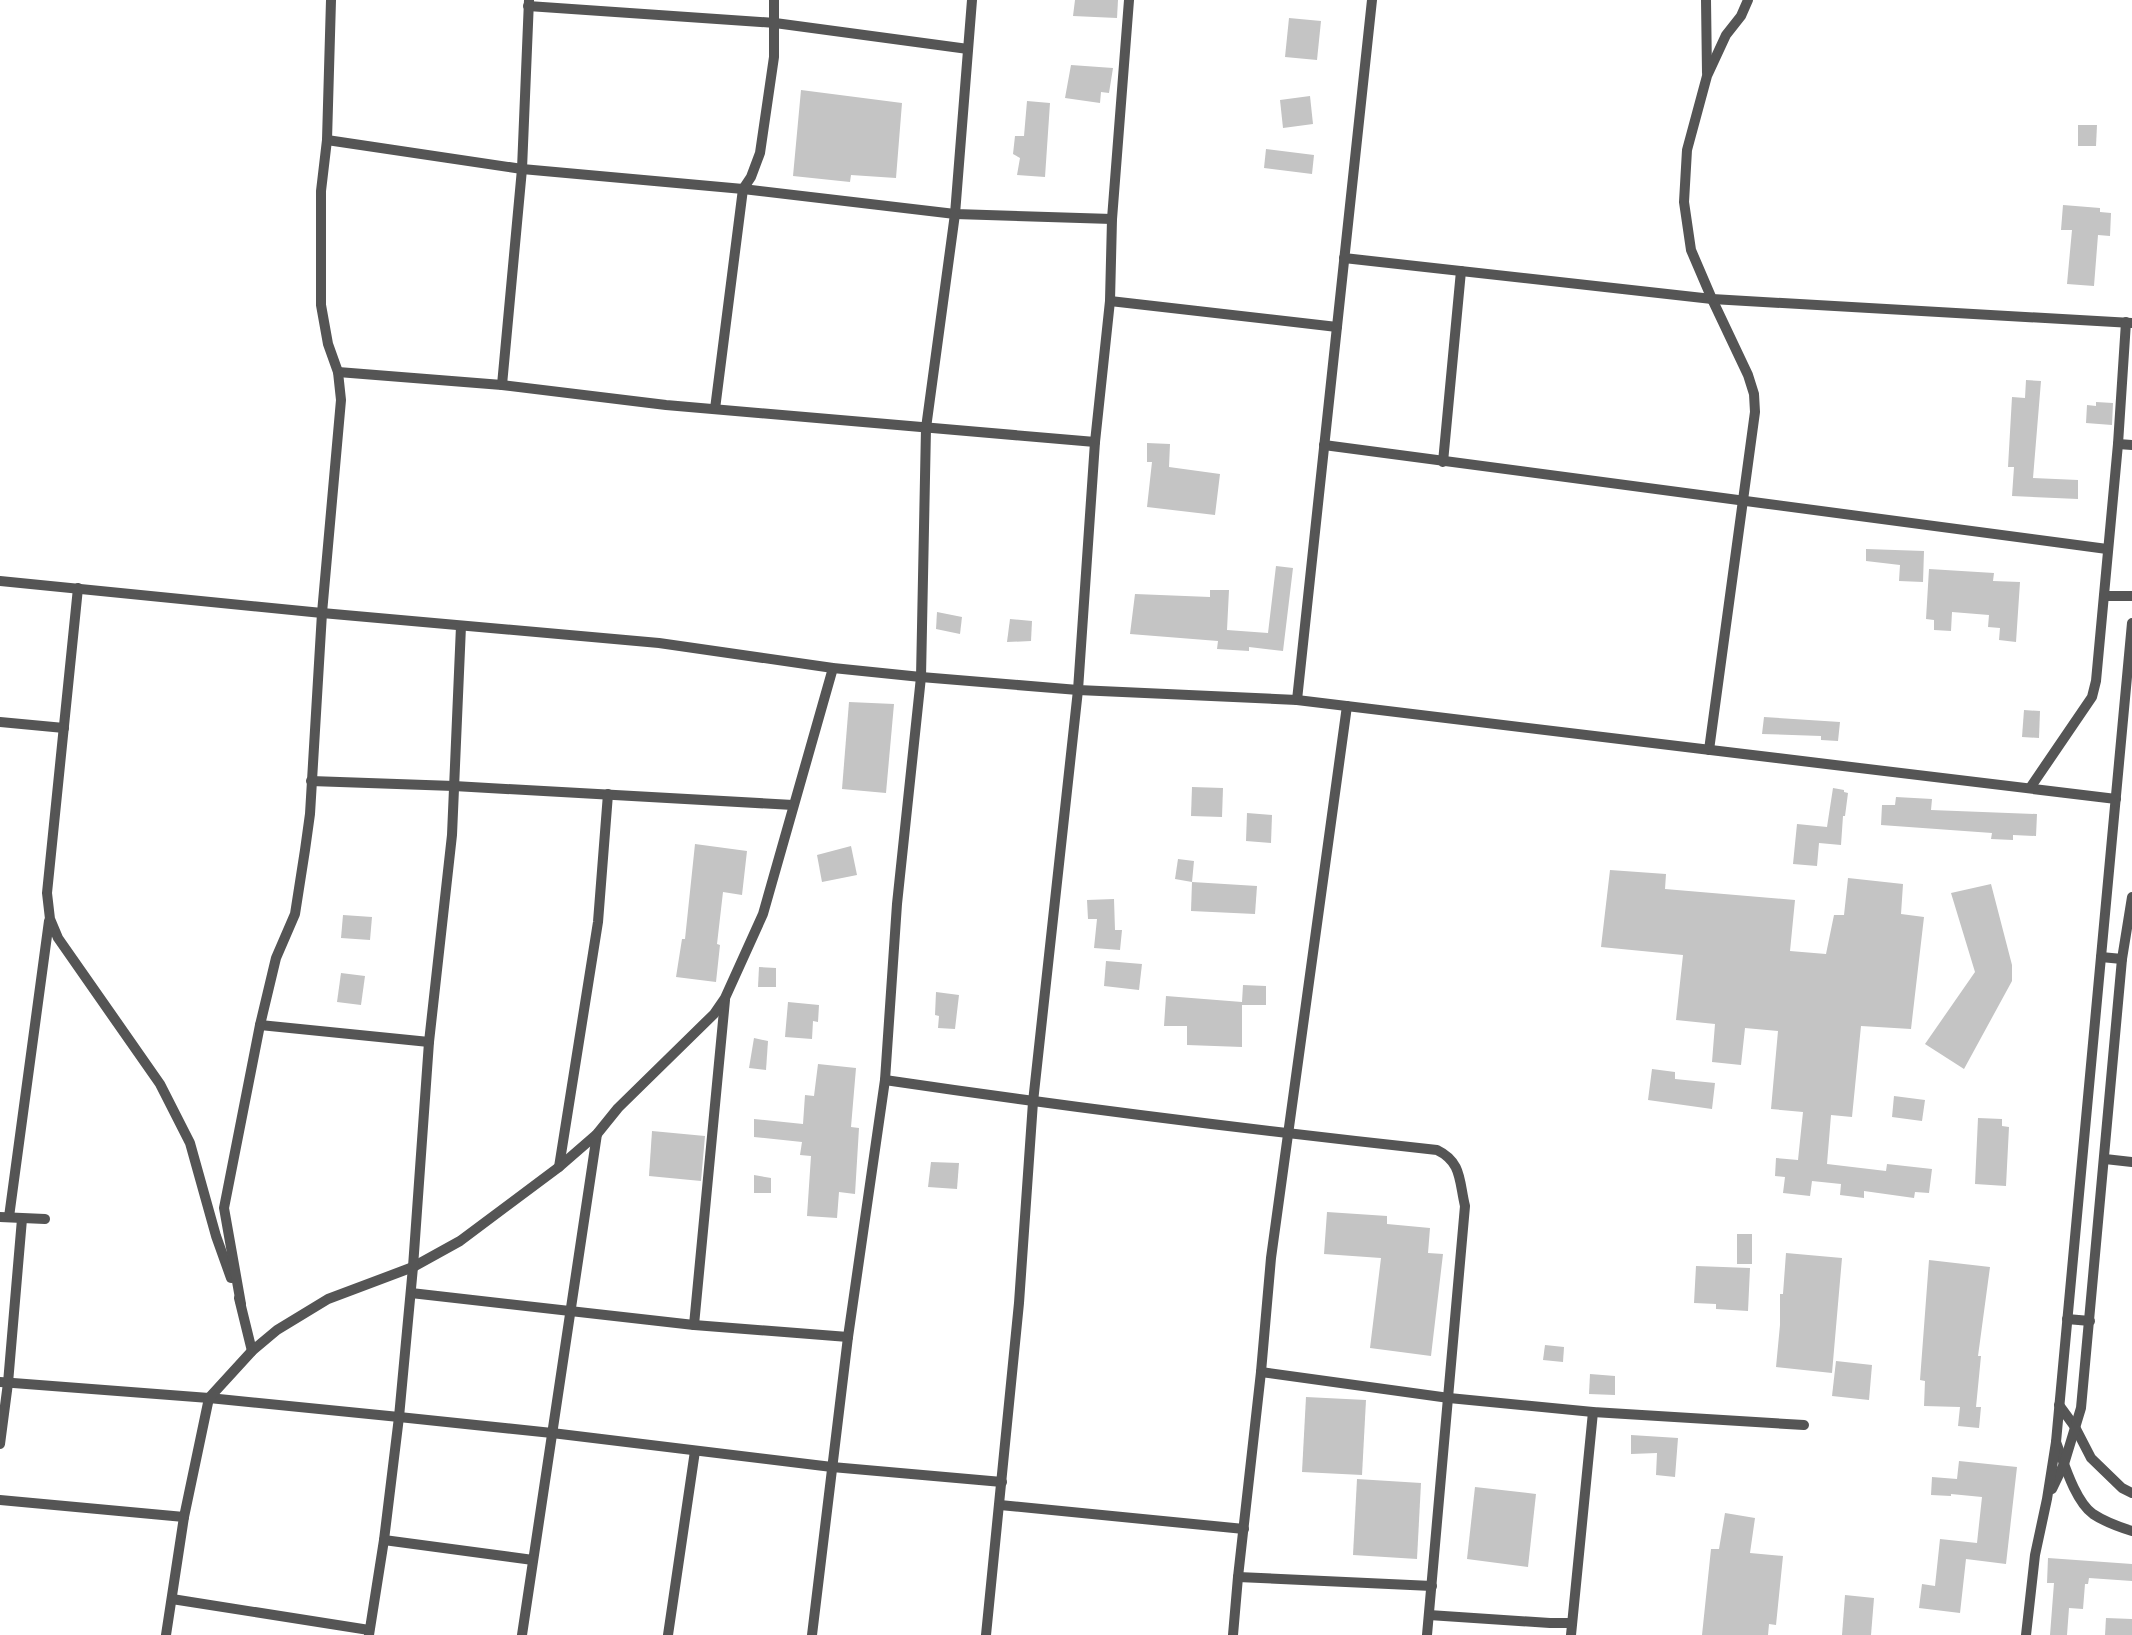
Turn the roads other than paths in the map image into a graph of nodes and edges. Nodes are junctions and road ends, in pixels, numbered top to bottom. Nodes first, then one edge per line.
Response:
1 (331, 0) edge
2 (774, 0) edge
3 (972, 0) edge
4 (1130, 0) edge
5 (1372, 0) edge
6 (1706, 0) edge
7 (1748, 0) edge
8 (529, 3) edge
9 (775, 23) junction
10 (968, 49) junction
11 (1707, 76) junction
12 (327, 140) junction
13 (522, 169) junction
14 (744, 189) junction
15 (955, 214) junction
16 (1112, 219) junction
17 (1344, 258) junction
18 (1462, 271) junction
19 (1712, 300) junction
20 (1110, 301) junction
21 (2129, 322) edge
22 (1337, 327) junction
23 (338, 372) junction
24 (502, 385) junction
25 (715, 409) junction
26 (926, 428) junction
27 (1095, 442) junction
28 (2118, 444) junction
29 (2132, 445) edge
30 (1324, 446) junction
31 (1443, 462) junction
32 (1743, 502) junction
33 (2108, 549) junction
34 (0, 580) edge
35 (78, 588) junction
36 (2104, 596) junction
37 (2132, 596) edge
38 (322, 613) junction
39 (2132, 623) edge
40 (461, 626) junction
41 (833, 668) junction
42 (921, 676) junction
43 (1078, 690) junction
44 (1297, 700) junction
45 (1348, 706) junction
46 (0, 722) edge
47 (64, 728) junction
48 (1710, 750) junction
49 (310, 781) junction
50 (454, 786) junction
51 (2030, 788) junction
52 (608, 794) junction
53 (2116, 799) junction
54 (794, 805) junction
55 (2132, 897) edge
56 (50, 919) junction
57 (2101, 957) junction
58 (2122, 959) junction
59 (725, 998) junction
60 (260, 1025) junction
61 (430, 1042) junction
62 (885, 1080) junction
63 (1033, 1102) junction
64 (597, 1134) junction
65 (1287, 1134) junction
66 (2105, 1159) junction
67 (2132, 1162) edge
68 (559, 1167) junction
69 (5, 1217) edge
70 (22, 1219) junction
71 (46, 1219) dead end
72 (413, 1267) junction
73 (410, 1293) junction
74 (241, 1304) junction
75 (570, 1311) junction
76 (2067, 1319) junction
77 (2090, 1320) junction
78 (694, 1325) junction
79 (848, 1337) junction
80 (252, 1351) junction
81 (1261, 1372) junction
82 (4, 1383) edge
83 (209, 1398) junction
84 (1449, 1398) junction
85 (2059, 1405) junction
86 (1593, 1412) junction
87 (399, 1417) junction
88 (1804, 1425) dead end
89 (2075, 1427) junction
90 (552, 1433) junction
91 (2056, 1442) junction
92 (0, 1444) edge
93 (695, 1451) junction
94 (2064, 1464) junction
95 (832, 1467) junction
96 (1002, 1482) junction
97 (2132, 1493) edge
98 (2047, 1499) junction
99 (0, 1500) edge
100 (1000, 1504) junction
101 (184, 1516) junction
102 (1244, 1529) junction
103 (2132, 1531) edge
104 (384, 1540) junction
105 (533, 1560) junction
106 (1238, 1577) junction
107 (1432, 1586) junction
108 (172, 1598) junction
109 (1429, 1615) junction
110 (1572, 1623) junction
111 (369, 1633) edge
112 (166, 1635) edge
113 (522, 1635) edge
114 (668, 1635) edge
115 (812, 1635) edge
116 (986, 1635) edge
117 (1233, 1635) edge
118 (1427, 1635) edge
119 (1571, 1635) edge
120 (2026, 1635) edge

1 - 12 street
2 - 9 street
3 - 10 street
4 - 16 street
5 - 17 street
6 - 11 street
7 - 11 street
8 - 9 street
8 - 13 street
9 - 10 street
9 - 14 street
10 - 15 street
11 - 19 street
12 - 13 street
12 - 23 street
13 - 14 street
13 - 24 street
14 - 15 street
14 - 25 street
15 - 16 street
15 - 26 street
16 - 20 street
17 - 18 street
17 - 22 street
18 - 19 street
18 - 31 street
19 - 21 street
19 - 32 street
20 - 22 street
20 - 27 street
21 - 28 street
22 - 30 street
23 - 24 street
23 - 38 street
24 - 25 street
25 - 26 street
26 - 27 street
26 - 42 street
27 - 43 street
28 - 29 street
28 - 33 street
30 - 31 street
30 - 44 street
31 - 32 street
32 - 33 street
32 - 48 street
33 - 36 street
34 - 35 street
35 - 38 street
35 - 47 street
36 - 37 street
36 - 51 street
38 - 40 street
38 - 49 street
39 - 53 street
40 - 41 street
40 - 50 street
41 - 42 street
41 - 54 street
42 - 43 street
42 - 62 street
43 - 44 street
43 - 63 street
44 - 45 street
45 - 48 street
45 - 65 street
46 - 47 street
47 - 56 street
48 - 51 street
49 - 50 street
49 - 60 street
50 - 52 street
50 - 61 street
51 - 53 street
52 - 54 street
52 - 68 street
53 - 57 street
54 - 59 street
55 - 58 street
56 - 69 street
56 - 74 street
57 - 58 street
57 - 76 street
58 - 66 street
59 - 64 street
59 - 78 street
60 - 61 street
60 - 74 street
61 - 72 street
62 - 63 street
62 - 79 street
63 - 65 street
63 - 96 street
64 - 68 street
64 - 75 street
65 - 81 street
65 - 84 street
66 - 67 street
66 - 77 street
68 - 72 street
69 - 70 street
70 - 71 street
70 - 82 street
72 - 73 street
72 - 80 street
73 - 75 street
73 - 87 street
74 - 80 street
75 - 78 street
75 - 90 street
76 - 77 street
76 - 85 street
77 - 89 street
78 - 79 street
79 - 95 street
80 - 83 street
81 - 84 street
81 - 102 street
82 - 83 street
82 - 92 street
83 - 87 street
83 - 101 street
84 - 86 street
84 - 107 street
85 - 89 street
85 - 91 street
86 - 88 street
86 - 110 street
87 - 90 street
87 - 104 street
89 - 94 street
89 - 97 street
90 - 93 street
90 - 105 street
91 - 94 street
91 - 98 street
93 - 95 street
93 - 114 street
94 - 98 street
94 - 103 street
95 - 96 street
95 - 115 street
96 - 100 street
98 - 120 street
99 - 101 street
100 - 102 street
100 - 116 street
101 - 108 street
102 - 106 street
104 - 105 street
104 - 111 street
105 - 113 street
106 - 107 street
106 - 117 street
107 - 109 street
108 - 111 street
108 - 112 street
109 - 110 street
109 - 118 street
110 - 119 street

